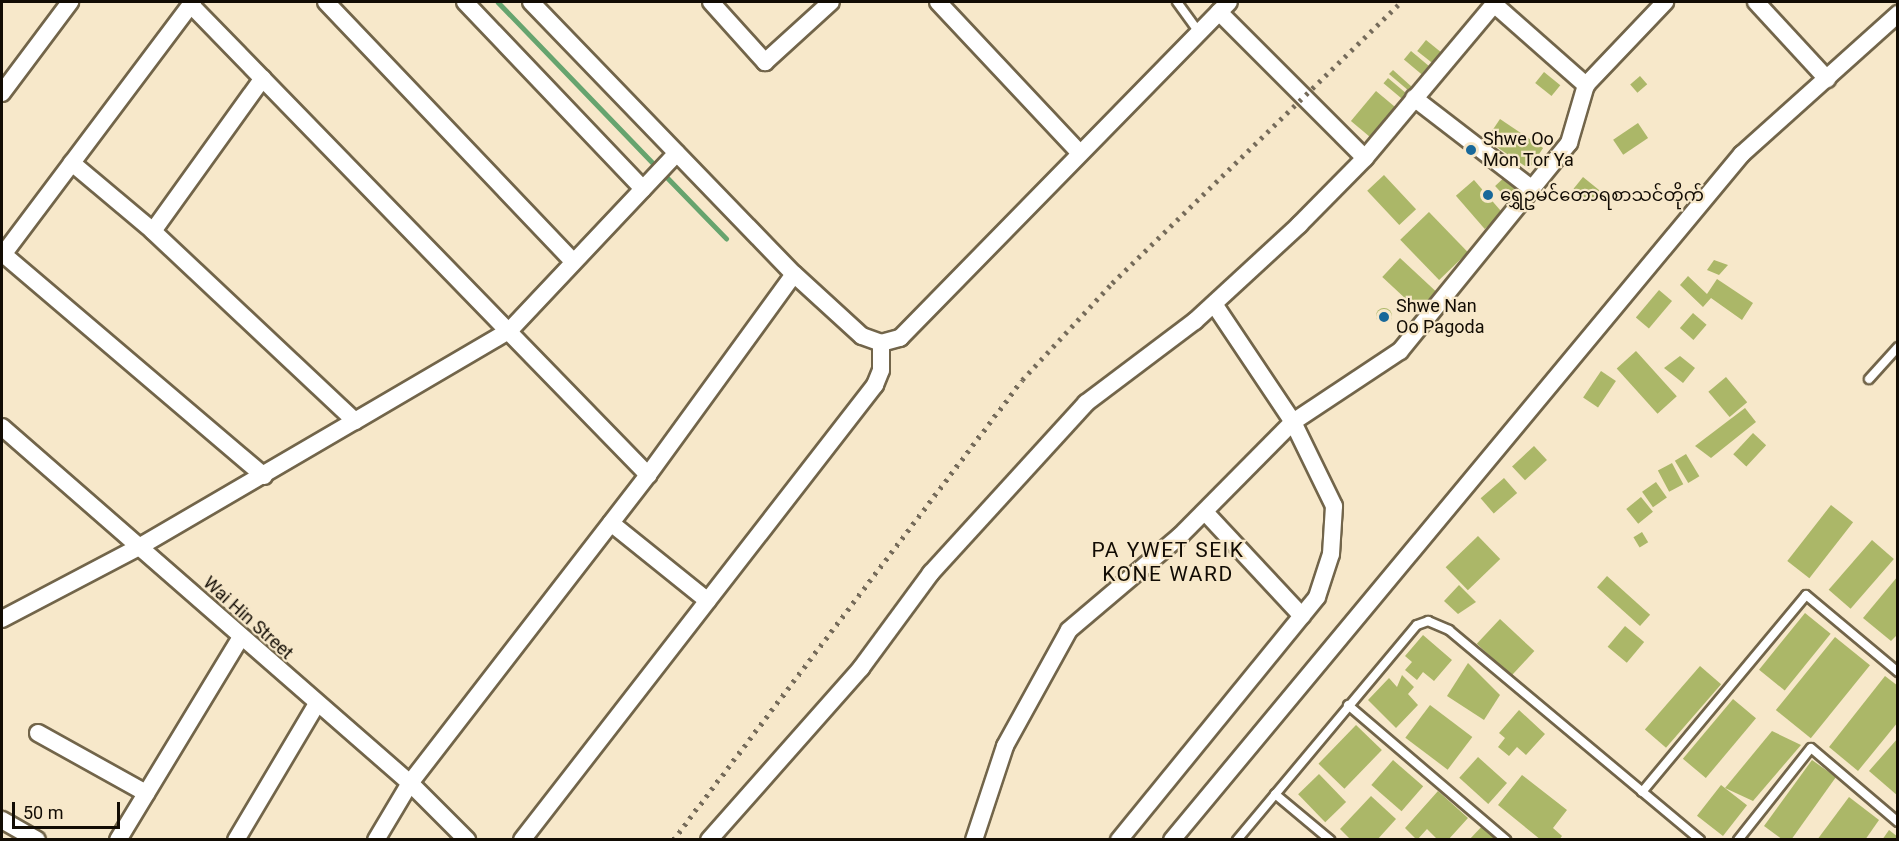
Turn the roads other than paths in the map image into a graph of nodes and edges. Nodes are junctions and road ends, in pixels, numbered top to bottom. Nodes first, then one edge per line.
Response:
1 (70, 2) edge
2 (326, 2) edge
3 (465, 2) edge
4 (531, 2) edge
5 (711, 2) edge
6 (831, 2) edge
7 (938, 2) edge
8 (1177, 2) edge
9 (1665, 2) edge
10 (1756, 2) edge
11 (192, 3) edge
12 (1495, 3) edge
13 (1224, 7) edge
14 (1898, 14) edge
15 (1199, 32) junction
16 (263, 78) junction
17 (1827, 79) junction
18 (1586, 85) junction
19 (2, 93) edge
20 (1414, 98) junction
21 (1078, 151) junction
22 (676, 155) junction
23 (1365, 158) junction
24 (72, 163) junction
25 (648, 184) junction
26 (1531, 188) junction
27 (153, 231) junction
28 (2, 254) edge
29 (573, 261) junction
30 (794, 274) junction
31 (1214, 304) junction
32 (510, 330) junction
33 (881, 343) junction
34 (1898, 347) edge
35 (1869, 379) dead end
36 (355, 421) junction
37 (1293, 422) junction
38 (2, 427) edge
39 (648, 475) junction
40 (264, 476) junction
41 (1205, 512) junction
42 (611, 523) junction
43 (139, 547) junction
44 (708, 601) junction
45 (1302, 616) junction
46 (2, 619) edge
47 (241, 637) junction
48 (1898, 672) edge
49 (316, 705) junction
50 (1348, 705) junction
51 (38, 733) dead end
52 (410, 783) junction
53 (1642, 792) junction
54 (146, 793) junction
55 (1275, 794) junction
56 (2, 820) edge
57 (1898, 822) edge
58 (38, 840) edge
59 (118, 840) edge
60 (236, 840) edge
61 (376, 840) edge
62 (467, 840) edge
63 (522, 840) edge
64 (709, 840) edge
65 (974, 840) edge
66 (1119, 840) edge
67 (1172, 840) edge
68 (1237, 840) edge
69 (1330, 840) edge
70 (1506, 840) edge
71 (1700, 840) edge
72 (1738, 840) edge

1 - 19 street
2 - 29 street
3 - 25 street
4 - 22 street
5 - 6 street
7 - 21 street
8 - 15 lane
9 - 18 street
10 - 17 street
11 - 16 street
11 - 24 street
12 - 18 street
12 - 20 street
13 - 15 street
13 - 23 street
14 - 17 street
15 - 21 street
16 - 27 street
16 - 32 street
17 - 67 street
18 - 26 street
20 - 23 street
20 - 26 street
21 - 33 street
22 - 25 street
22 - 30 street
23 - 31 street
24 - 27 street
24 - 28 street
25 - 29 street
26 - 37 street
27 - 36 street
28 - 40 street
29 - 32 street
30 - 33 street
30 - 39 street
31 - 37 street
31 - 64 street
32 - 36 street
32 - 39 street
33 - 44 street
34 - 35 lane
36 - 40 street
37 - 41 street
37 - 45 street
38 - 43 street, Wai Hin Street
39 - 42 street
40 - 43 street
41 - 45 street
41 - 65 street
42 - 44 street
42 - 52 street
43 - 46 street
43 - 47 street, Wai Hin Street
44 - 63 street
45 - 66 street
47 - 49 street, Wai Hin Street
47 - 54 street
48 - 53 lane
49 - 52 street, Wai Hin Street
49 - 60 street
50 - 53 lane
50 - 55 lane
50 - 70 lane
51 - 54 street
52 - 61 street
52 - 62 street, Wai Hin Street
53 - 71 lane
54 - 59 street
55 - 68 lane
55 - 69 lane
56 - 58 street
57 - 72 lane

